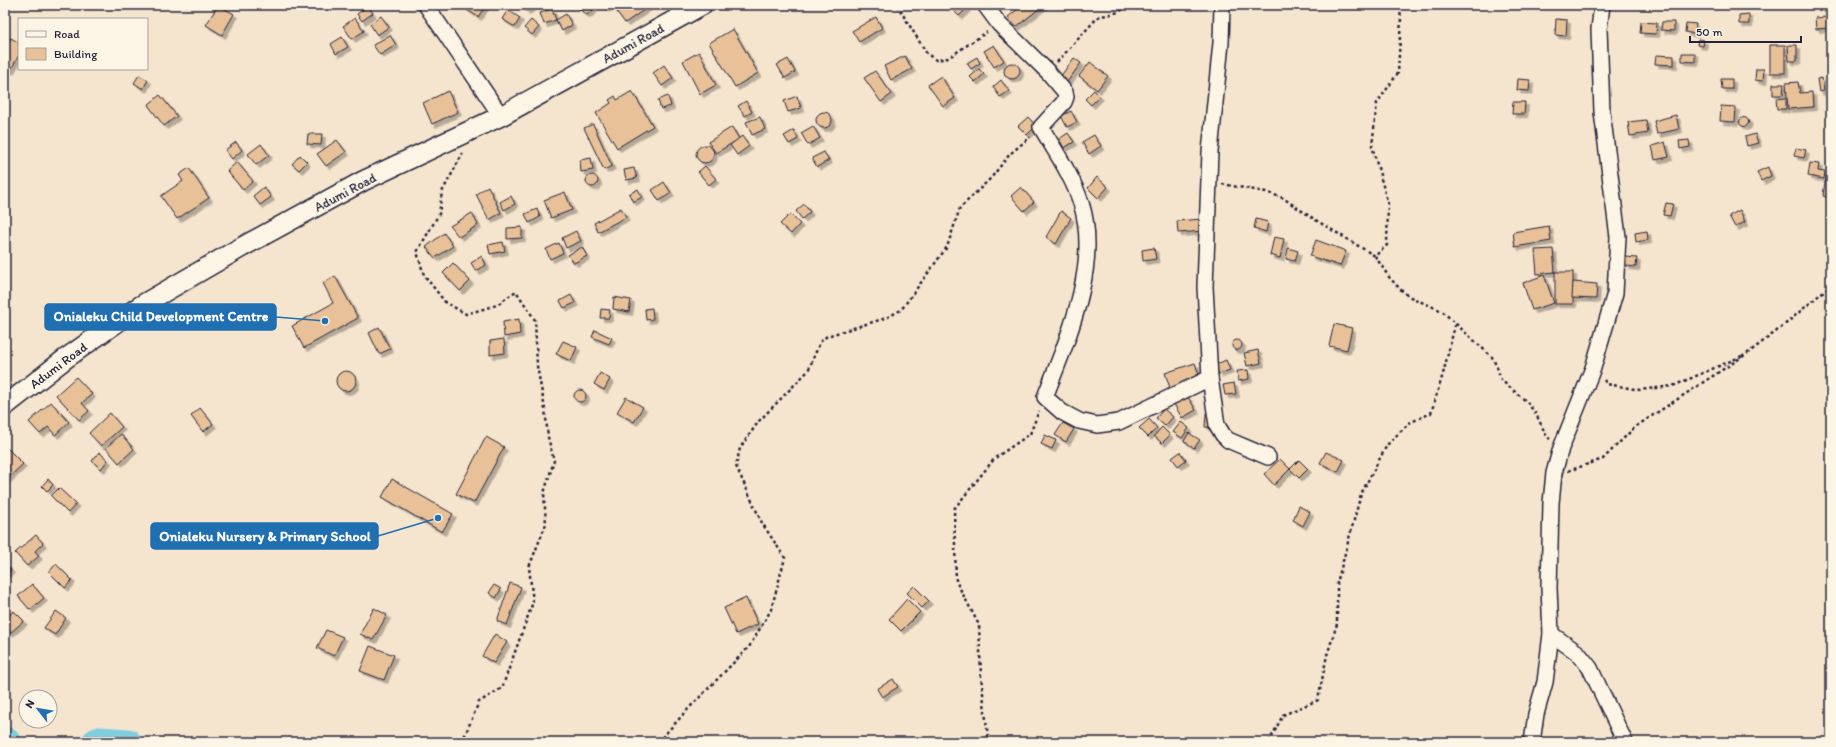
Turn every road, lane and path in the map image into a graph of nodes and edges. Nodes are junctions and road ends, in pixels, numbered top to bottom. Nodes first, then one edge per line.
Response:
1 (426, 5) edge
2 (702, 5) edge
3 (897, 5) edge
4 (985, 5) edge
5 (1128, 5) edge
6 (1222, 5) edge
7 (1399, 5) edge
8 (1602, 5) edge
9 (999, 24) junction
10 (1048, 72) junction
11 (501, 116) junction
12 (1041, 127) junction
13 (463, 152) dead end
14 (1210, 182) junction
15 (1375, 256) junction
16 (1831, 285) edge
17 (1455, 325) junction
18 (1748, 353) junction
19 (1592, 368) junction
20 (1210, 378) junction
21 (1045, 398) junction
22 (5, 406) edge
23 (1561, 448) junction
24 (1268, 457) dead end
25 (1554, 473) junction
26 (1551, 634) junction
27 (462, 742) edge
28 (658, 742) edge
29 (985, 742) edge
30 (1268, 742) edge
31 (1532, 742) edge
32 (1625, 742) edge

1 - 11 street
2 - 11 main road, Adumi Road
3 - 9 path
4 - 9 street
5 - 10 path
6 - 14 street
7 - 15 path
8 - 19 street
9 - 10 street
10 - 12 street
11 - 22 main road, Adumi Road
12 - 21 street
12 - 28 path
13 - 27 path
14 - 15 path
14 - 20 street
15 - 17 path
16 - 18 path
17 - 23 path
17 - 30 path
18 - 19 path
18 - 25 path
19 - 23 street
20 - 21 street
20 - 24 street
21 - 29 path
23 - 25 street
25 - 26 street
26 - 31 street
26 - 32 street

